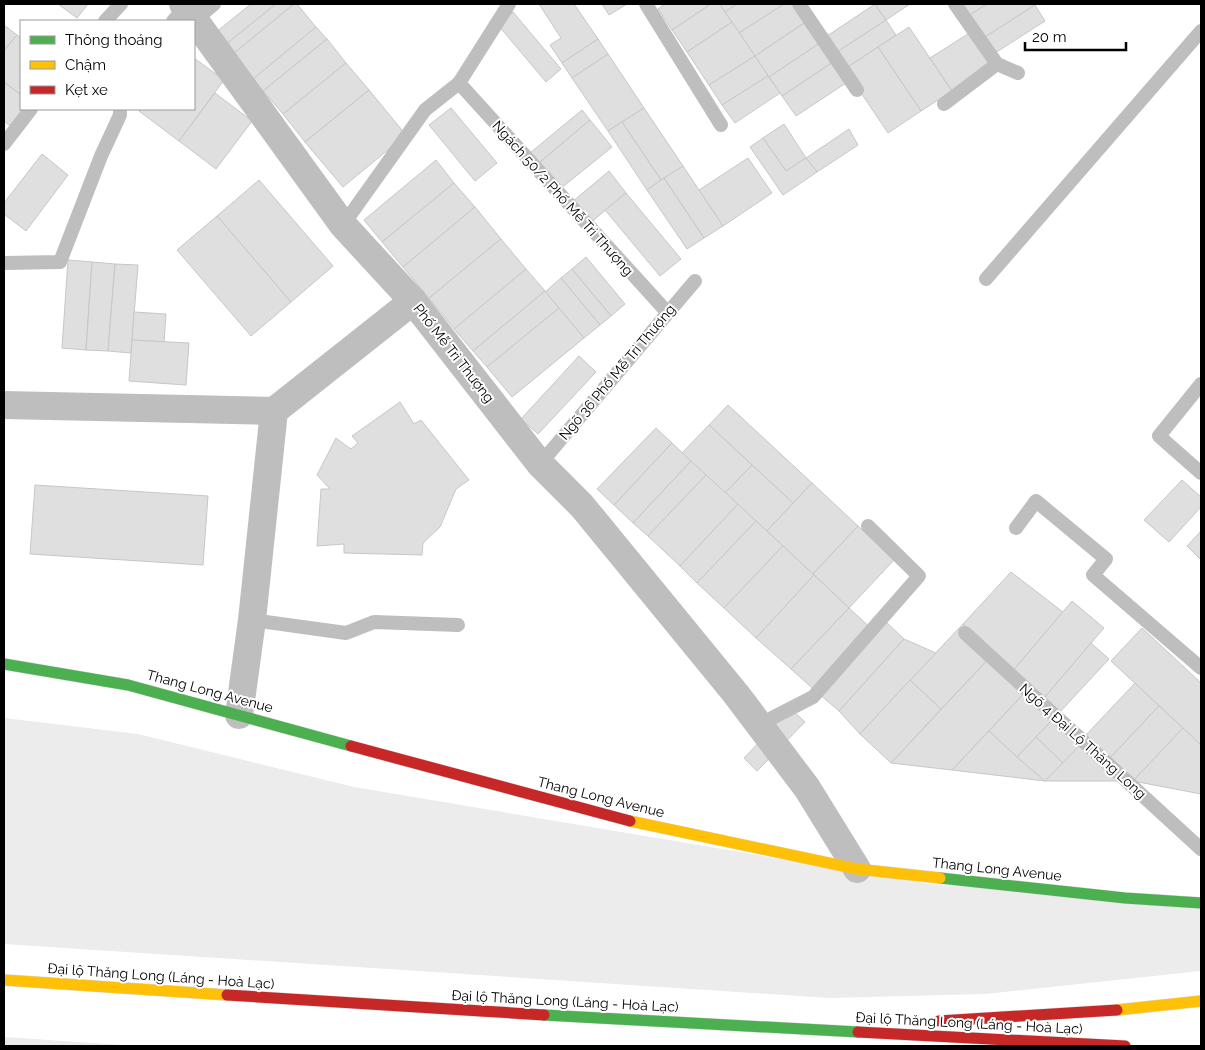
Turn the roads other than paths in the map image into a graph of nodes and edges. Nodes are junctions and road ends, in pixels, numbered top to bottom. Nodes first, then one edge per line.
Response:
1 (121, 4) edge
2 (509, 4) edge
3 (646, 4) edge
4 (799, 4) edge
5 (955, 4) edge
6 (190, 11) edge
7 (106, 20) edge
8 (1201, 31) edge
9 (997, 64) junction
10 (1018, 73) dead end
11 (459, 83) junction
12 (857, 90) dead end
13 (944, 104) dead end
14 (30, 110) edge
15 (120, 110) edge
16 (721, 125) dead end
17 (4, 144) edge
18 (343, 225) junction
19 (4, 263) edge
20 (986, 279) dead end
21 (695, 281) dead end
22 (413, 301) junction
23 (667, 312) junction
24 (1201, 384) edge
25 (4, 405) edge
26 (274, 411) junction
27 (540, 464) junction
28 (1201, 473) edge
29 (868, 526) dead end
30 (1016, 528) dead end
31 (252, 620) junction
32 (458, 625) dead end
33 (965, 633) dead end
34 (4, 664) edge
35 (1201, 668) edge
36 (736, 694) junction
37 (239, 714) junction
38 (772, 718) junction
39 (807, 788) junction
40 (1201, 849) edge
41 (857, 869) junction
42 (1201, 903) edge
43 (4, 980) edge
44 (1201, 1001) edge
45 (815, 1029) junction
46 (1125, 1046) edge

1 - 7 lane
2 - 11 lane
3 - 16 lane
4 - 12 lane
5 - 9 lane
6 - 18 street, Phố Mễ Trì Thượng
8 - 20 lane
9 - 10 lane
9 - 13 lane
11 - 18 lane
11 - 23 lane, Ngách 50/2 Phố Mễ Trì Thượng
14 - 17 lane
15 - 19 lane
18 - 22 street, Phố Mễ Trì Thượng
21 - 23 lane, Ngõ 36 Phố Mễ Trì Thượng
22 - 26 street
22 - 27 street, Phố Mễ Trì Thượng
23 - 27 lane, Ngõ 36 Phố Mễ Trì Thượng
24 - 28 lane
25 - 26 street
26 - 31 street
27 - 36 street, Phố Mễ Trì Thượng
29 - 38 lane
30 - 35 lane
31 - 32 lane
31 - 37 street
33 - 40 lane, Ngõ 4 Đại Lộ Thăng Long
34 - 37 main road, Thang Long Avenue
36 - 38 street, Phố Mễ Trì Thượng
36 - 39 street, Phố Mễ Trì Thượng
37 - 41 main road, Thang Long Avenue
38 - 39 street, Phố Mễ Trì Thượng
39 - 41 street, Phố Mễ Trì Thượng
41 - 42 main road, Thang Long Avenue
43 - 45 main road, Đại lộ Thăng Long (Láng - Hoà Lạc)
44 - 45 main road
45 - 46 main road, Đại lộ Thăng Long (Láng - Hoà Lạc)

